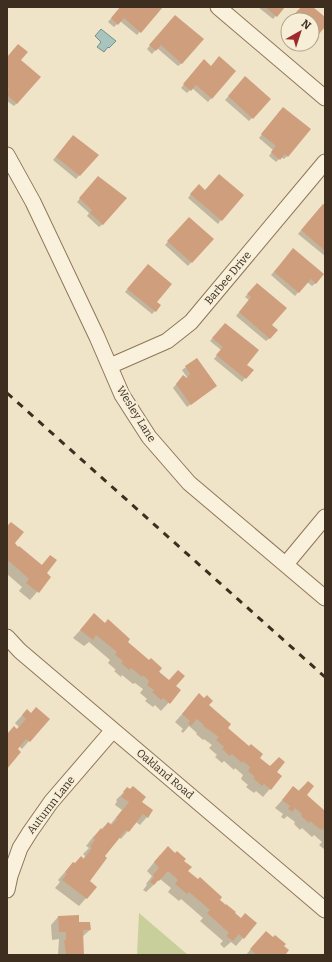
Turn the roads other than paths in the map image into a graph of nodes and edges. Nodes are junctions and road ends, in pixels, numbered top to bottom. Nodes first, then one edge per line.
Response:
1 (218, 7) edge
2 (325, 98) edge
3 (7, 155) edge
4 (325, 162) edge
5 (110, 366) junction
6 (325, 517) edge
7 (286, 564) junction
8 (325, 598) edge
9 (7, 637) edge
10 (113, 730) junction
11 (7, 890) edge
12 (325, 910) edge

1 - 2 street
3 - 5 street, Wesley Lane
4 - 5 street, Barbee Drive
5 - 7 street, Wesley Lane
6 - 7 street
7 - 8 street, Wesley Lane
9 - 10 street, Oakland Road
10 - 11 street, Autumn Lane
10 - 12 street, Oakland Road

